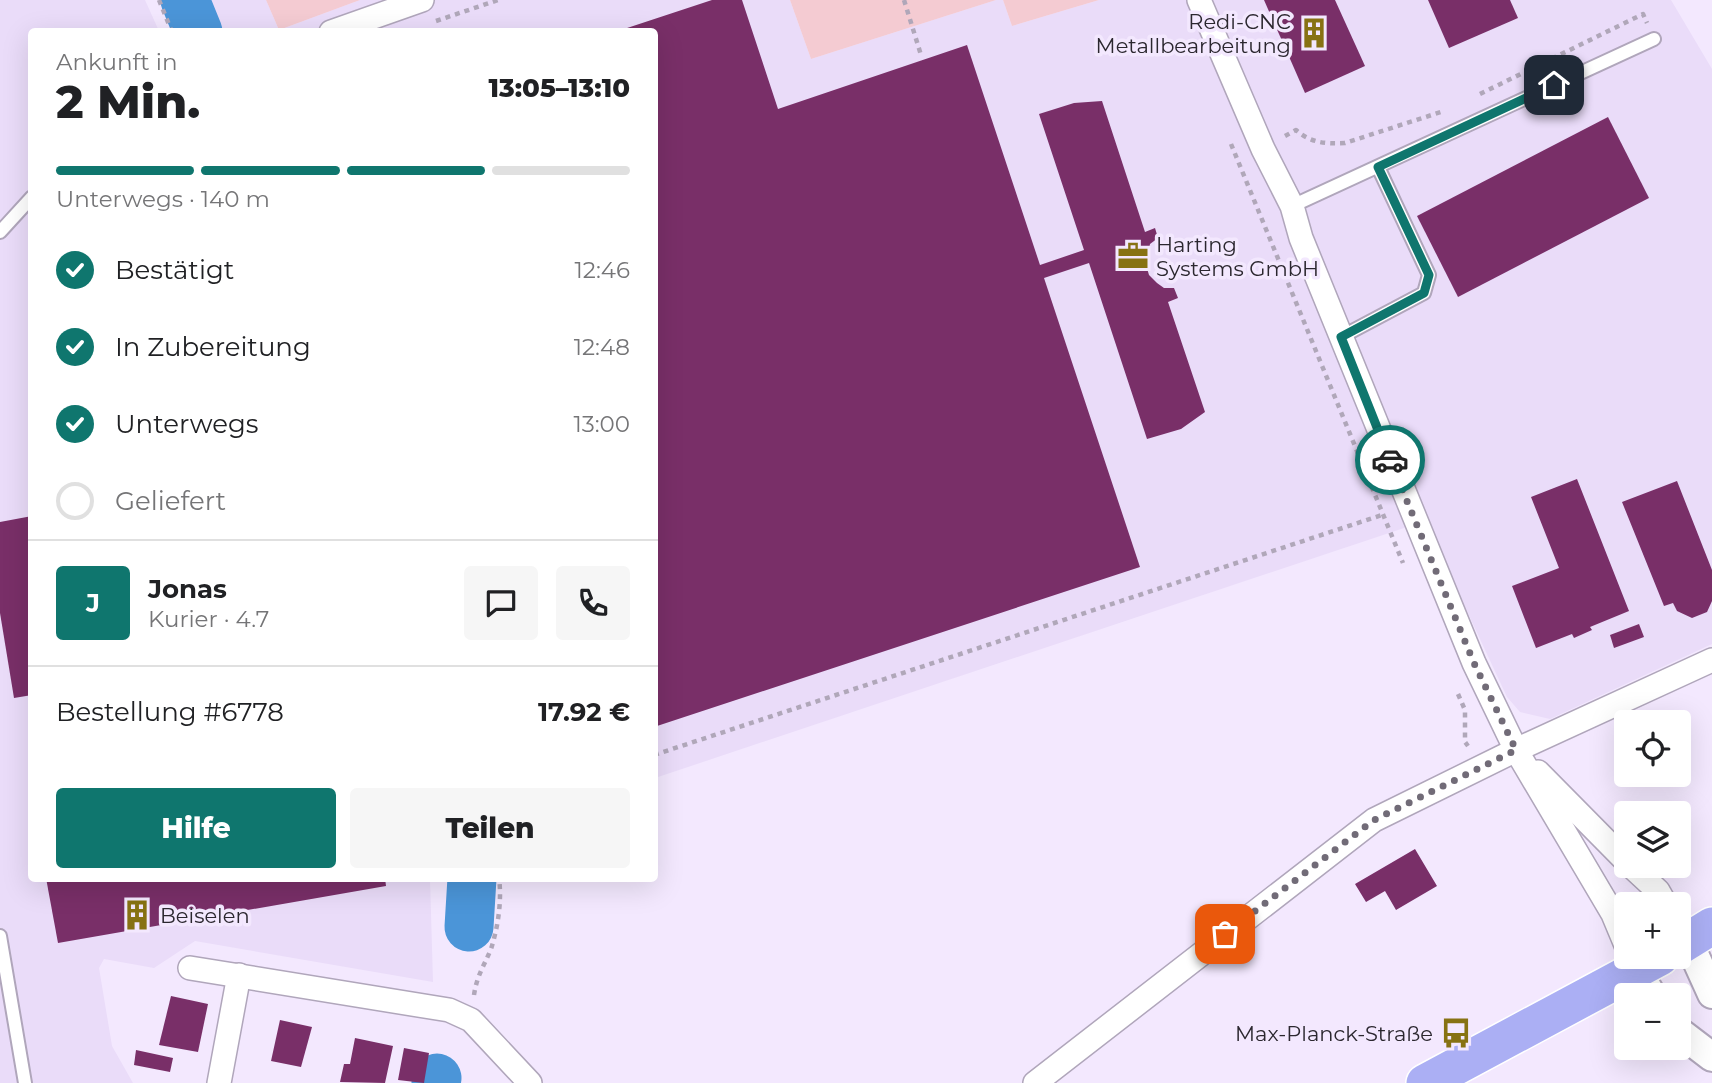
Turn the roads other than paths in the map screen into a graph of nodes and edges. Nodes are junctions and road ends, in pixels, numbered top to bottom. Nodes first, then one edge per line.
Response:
1 (422, 0) edge
2 (1199, 0) edge
3 (342, 28) edge
4 (1654, 39) road end
5 (1378, 167) junction
6 (28, 201) edge
7 (1292, 206) junction
8 (0, 232) edge
9 (1341, 337) junction
10 (1712, 660) edge
11 (1516, 750) junction
12 (1614, 849) edge
13 (1644, 878) edge
14 (1659, 892) edge
15 (1614, 915) edge
16 (0, 936) edge
17 (190, 968) dead end
18 (1632, 969) edge
19 (1683, 969) edge
20 (239, 975) junction
21 (1712, 994) edge
22 (1691, 1041) edge
23 (1712, 1057) edge
24 (25, 1083) edge
25 (219, 1083) edge
26 (530, 1083) edge
27 (1035, 1083) edge
28 (1425, 1083) edge

1 - 3 street
2 - 7 street
4 - 5 lane
5 - 7 lane
5 - 9 lane
6 - 8 lane
7 - 9 street
9 - 11 street
10 - 11 street
11 - 12 street
11 - 15 street
11 - 27 street
13 - 14 street
16 - 24 lane
17 - 20 street
18 - 28 main road
19 - 21 street
20 - 25 street
20 - 26 street
22 - 23 street

